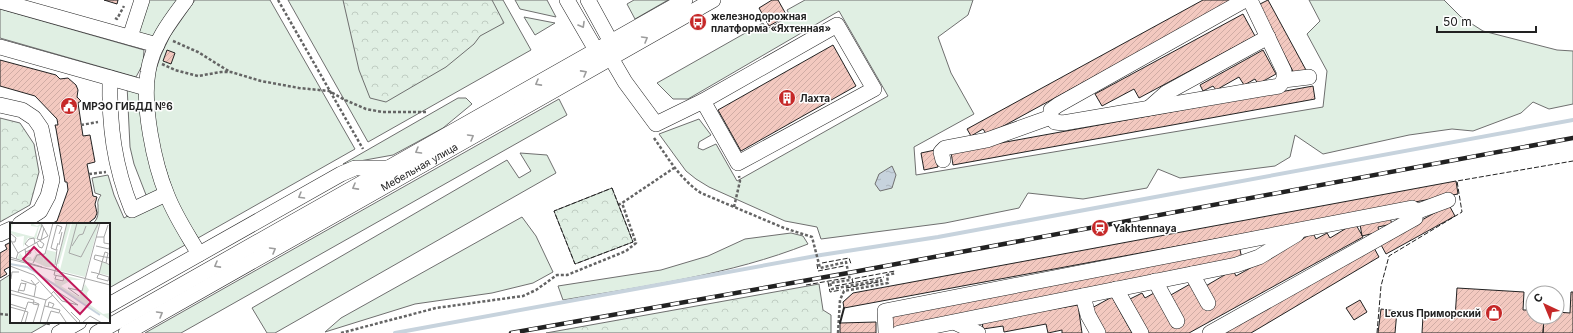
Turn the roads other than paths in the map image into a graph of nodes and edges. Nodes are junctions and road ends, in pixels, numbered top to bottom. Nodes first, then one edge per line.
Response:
1 (142, 0) edge
2 (186, 0) edge
3 (568, 0) edge
4 (588, 0) edge
5 (685, 0) edge
6 (713, 0) edge
7 (1245, 0) edge
8 (1250, 0) edge
9 (0, 1) edge
10 (130, 37) junction
11 (1268, 37) junction
12 (159, 41) junction
13 (611, 42) junction
14 (0, 47) edge
15 (596, 50) junction
16 (611, 58) junction
17 (1309, 77) dead end
18 (110, 78) junction
19 (1284, 80) junction
20 (146, 88) junction
21 (703, 101) junction
22 (0, 105) edge
23 (1149, 108) junction
24 (1051, 117) junction
25 (942, 160) dead end
26 (389, 168) junction
27 (166, 194) junction
28 (1448, 200) dead end
29 (1413, 213) junction
30 (22, 223) edge
31 (10, 229) edge
32 (1304, 229) junction
33 (0, 234) edge
34 (199, 254) junction
35 (1192, 274) junction
36 (1155, 281) junction
37 (1116, 289) junction
38 (1083, 296) junction
39 (1208, 303) dead end
40 (110, 304) edge
41 (1176, 321) dead end
42 (76, 323) edge
43 (956, 323) dead end
44 (57, 329) edge
45 (97, 333) edge
46 (126, 333) edge
47 (886, 333) edge
48 (899, 333) edge
49 (978, 333) edge
50 (1098, 333) edge
51 (1141, 333) edge
52 (1210, 333) edge

1 - 10 street
2 - 12 street
3 -> 15 street
4 - 13 street
5 - 13 street
16 -> 6 street, Мебельная улица
7 - 24 street
8 - 11 street
9 - 10 street
10 - 12 street
11 - 19 street
11 - 23 street
12 - 20 street
13 - 15 street, Мебельная улица
13 - 16 street
14 - 18 street
15 - 16 street
15 -> 26 street, Мебельная улица
16 - 21 street
46 -> 16 street, Мебельная улица
17 - 19 street
18 - 20 street
18 - 27 street
19 - 23 street
20 - 27 street
21 - 21 street
22 - 30 street
23 - 24 street
24 - 25 street
26 -> 34 street
26 -> 45 street, Мебельная улица
27 - 34 street
28 - 29 street
29 - 32 street
29 - 52 street
31 - 33 street
32 - 35 street
32 - 47 street
34 - 40 street
35 - 36 street
35 - 39 street
36 - 37 street
36 - 41 street
37 - 38 street
37 - 51 street
38 - 48 street
38 - 50 street
42 - 44 street
43 - 49 street

